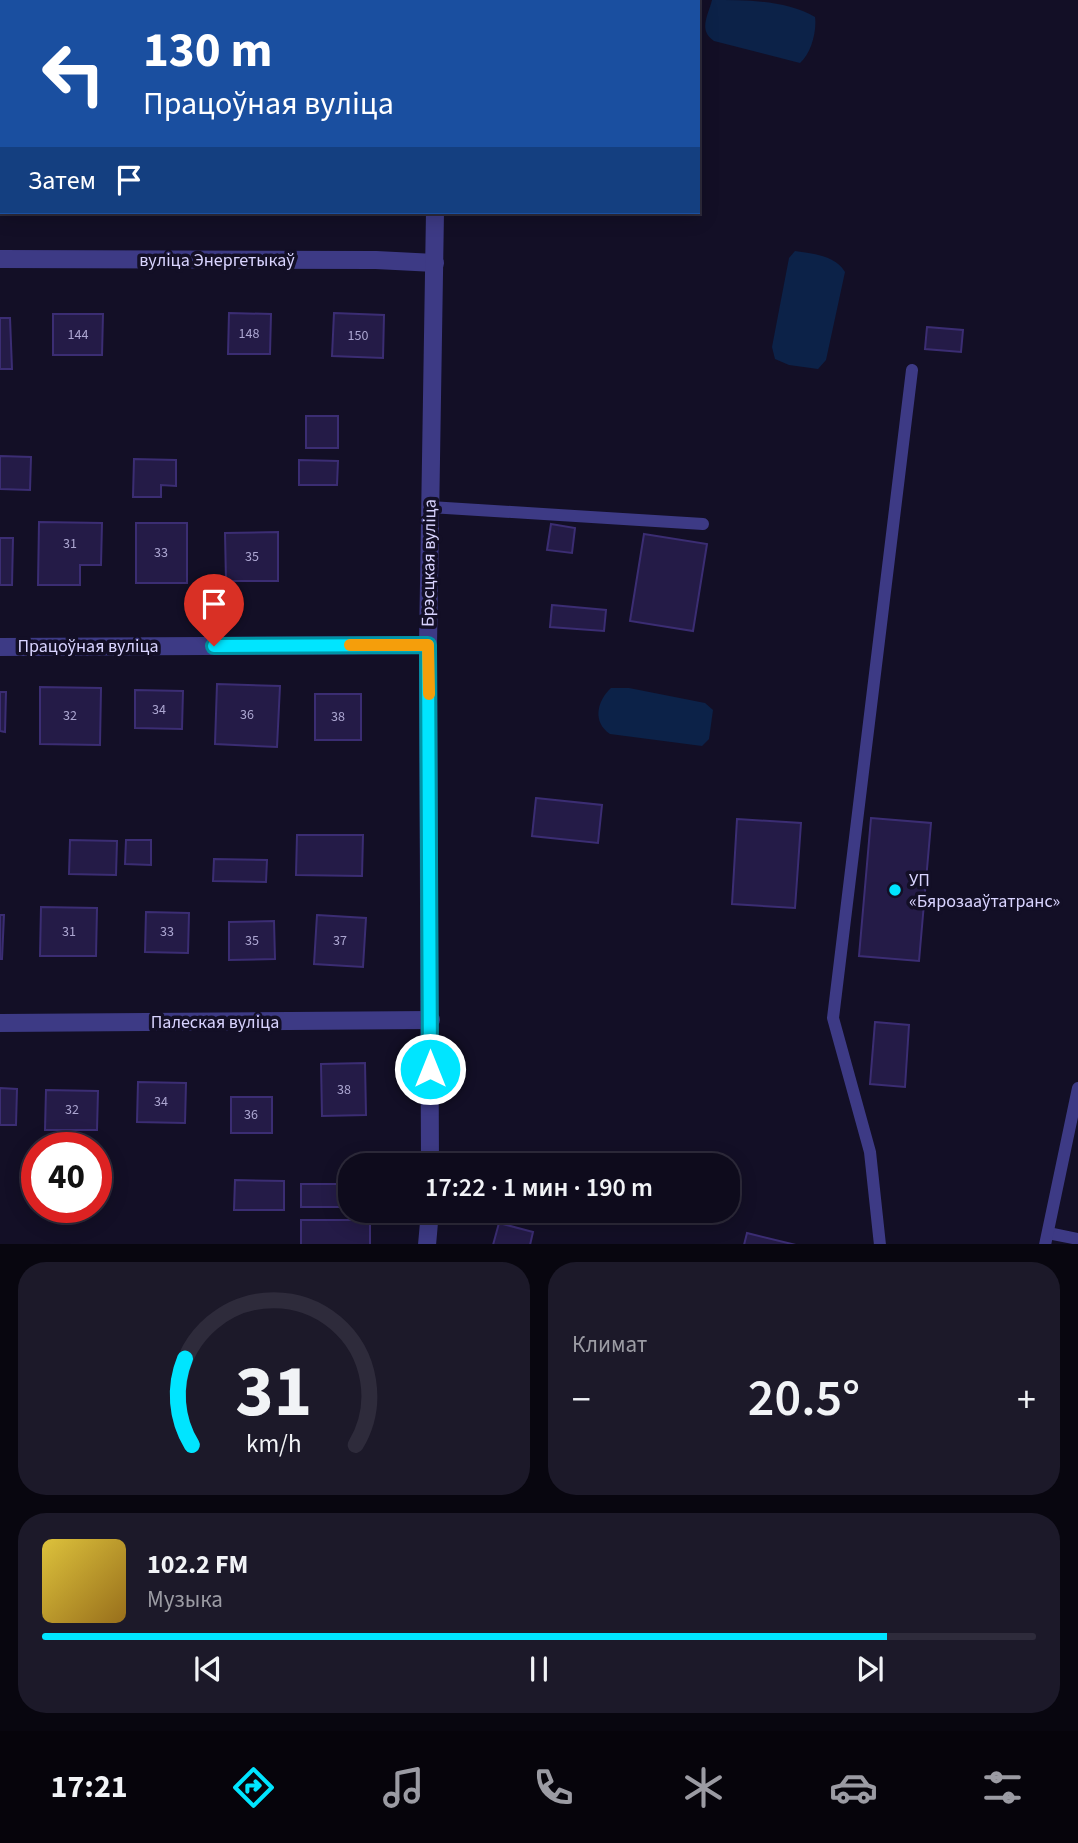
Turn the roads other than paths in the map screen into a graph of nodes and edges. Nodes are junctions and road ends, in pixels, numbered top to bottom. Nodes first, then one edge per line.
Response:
1 (435, 214) edge
2 (0, 259) edge
3 (435, 263) junction
4 (912, 370) dead end
5 (430, 507) junction
6 (704, 524) dead end
7 (428, 645) junction
8 (0, 647) edge
9 (431, 1020) junction
10 (0, 1023) edge
11 (1078, 1088) edge
12 (430, 1153) edge
13 (429, 1223) edge
14 (1046, 1239) edge
15 (1078, 1239) edge
16 (427, 1244) edge
17 (880, 1244) edge

1 - 3 street, Брэсцкая вуліца
2 - 3 street, вуліца Энергетыкаў
3 - 5 street, Брэсцкая вуліца
4 - 17 lane
5 - 6 lane
5 - 7 street, Брэсцкая вуліца
7 - 8 street, Працоўная вуліца
7 - 9 street, Брэсцкая вуліца
9 - 10 street, Палеская вуліца
9 - 12 street, Брэсцкая вуліца
11 - 14 lane
13 - 16 street
14 - 15 lane

